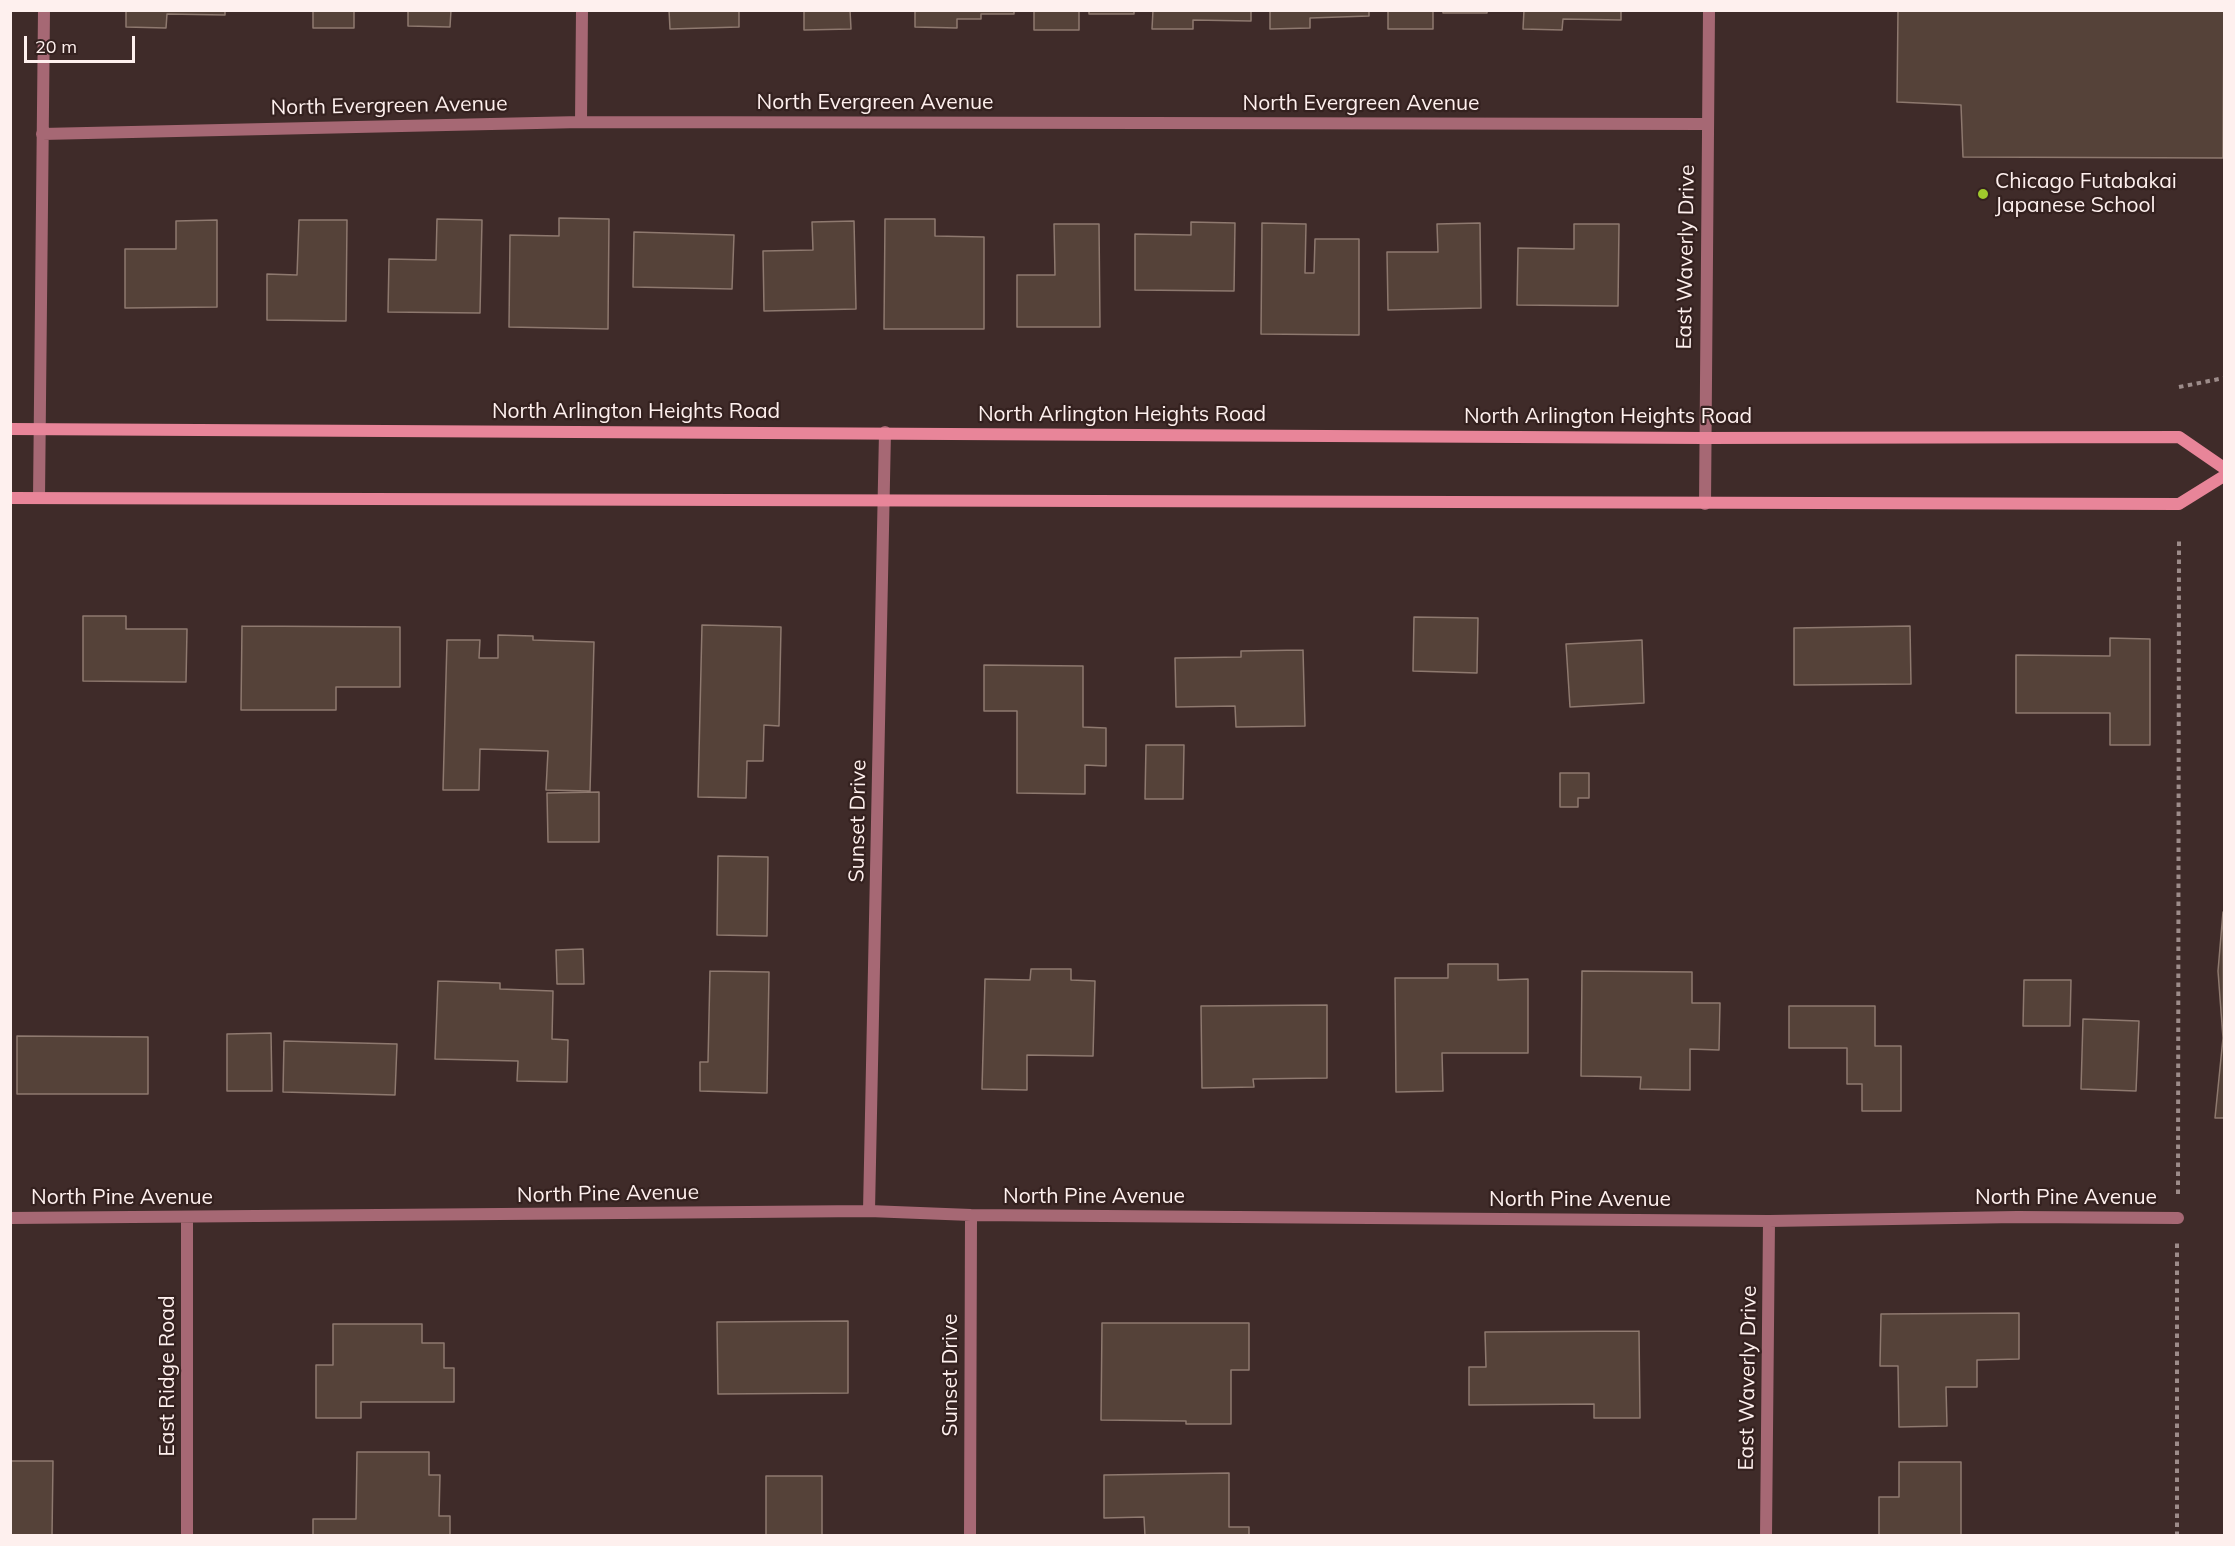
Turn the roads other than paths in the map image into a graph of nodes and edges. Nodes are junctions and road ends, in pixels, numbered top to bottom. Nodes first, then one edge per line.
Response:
1 (44, 10) edge
2 (582, 10) edge
3 (1708, 10) edge
4 (581, 122) junction
5 (1708, 124) junction
6 (42, 134) junction
7 (10, 429) edge
8 (39, 429) junction
9 (885, 432) junction
10 (1704, 438) junction
11 (2224, 468) edge
12 (2224, 476) edge
13 (10, 498) edge
14 (39, 498) junction
15 (884, 500) junction
16 (1705, 504) junction
17 (869, 1211) junction
18 (971, 1215) junction
19 (187, 1217) junction
20 (10, 1218) edge
21 (2178, 1218) road end
22 (1769, 1221) junction
23 (187, 1536) edge
24 (970, 1536) edge
25 (1766, 1536) edge

1 - 6 street
2 - 4 street
3 - 5 street, East Waverly Drive
4 - 5 street, North Evergreen Avenue
4 - 6 street, North Evergreen Avenue
5 - 10 street, East Waverly Drive
6 - 8 street
7 - 8 main road, North Arlington Heights Road
8 - 9 main road, North Arlington Heights Road
8 - 14 street
9 - 10 main road, North Arlington Heights Road
9 - 15 street, Sunset Drive
10 - 11 main road, North Arlington Heights Road
10 - 16 street, East Waverly Drive
12 - 16 main road
13 - 14 main road
14 - 15 main road
15 - 16 main road
15 - 17 street, Sunset Drive
17 - 18 street, North Pine Avenue
17 - 19 street, North Pine Avenue
18 - 22 street, North Pine Avenue
18 - 24 street, Sunset Drive
19 - 20 street, North Pine Avenue
19 - 23 street, East Ridge Road
21 - 22 street, North Pine Avenue
22 - 25 street, East Waverly Drive

